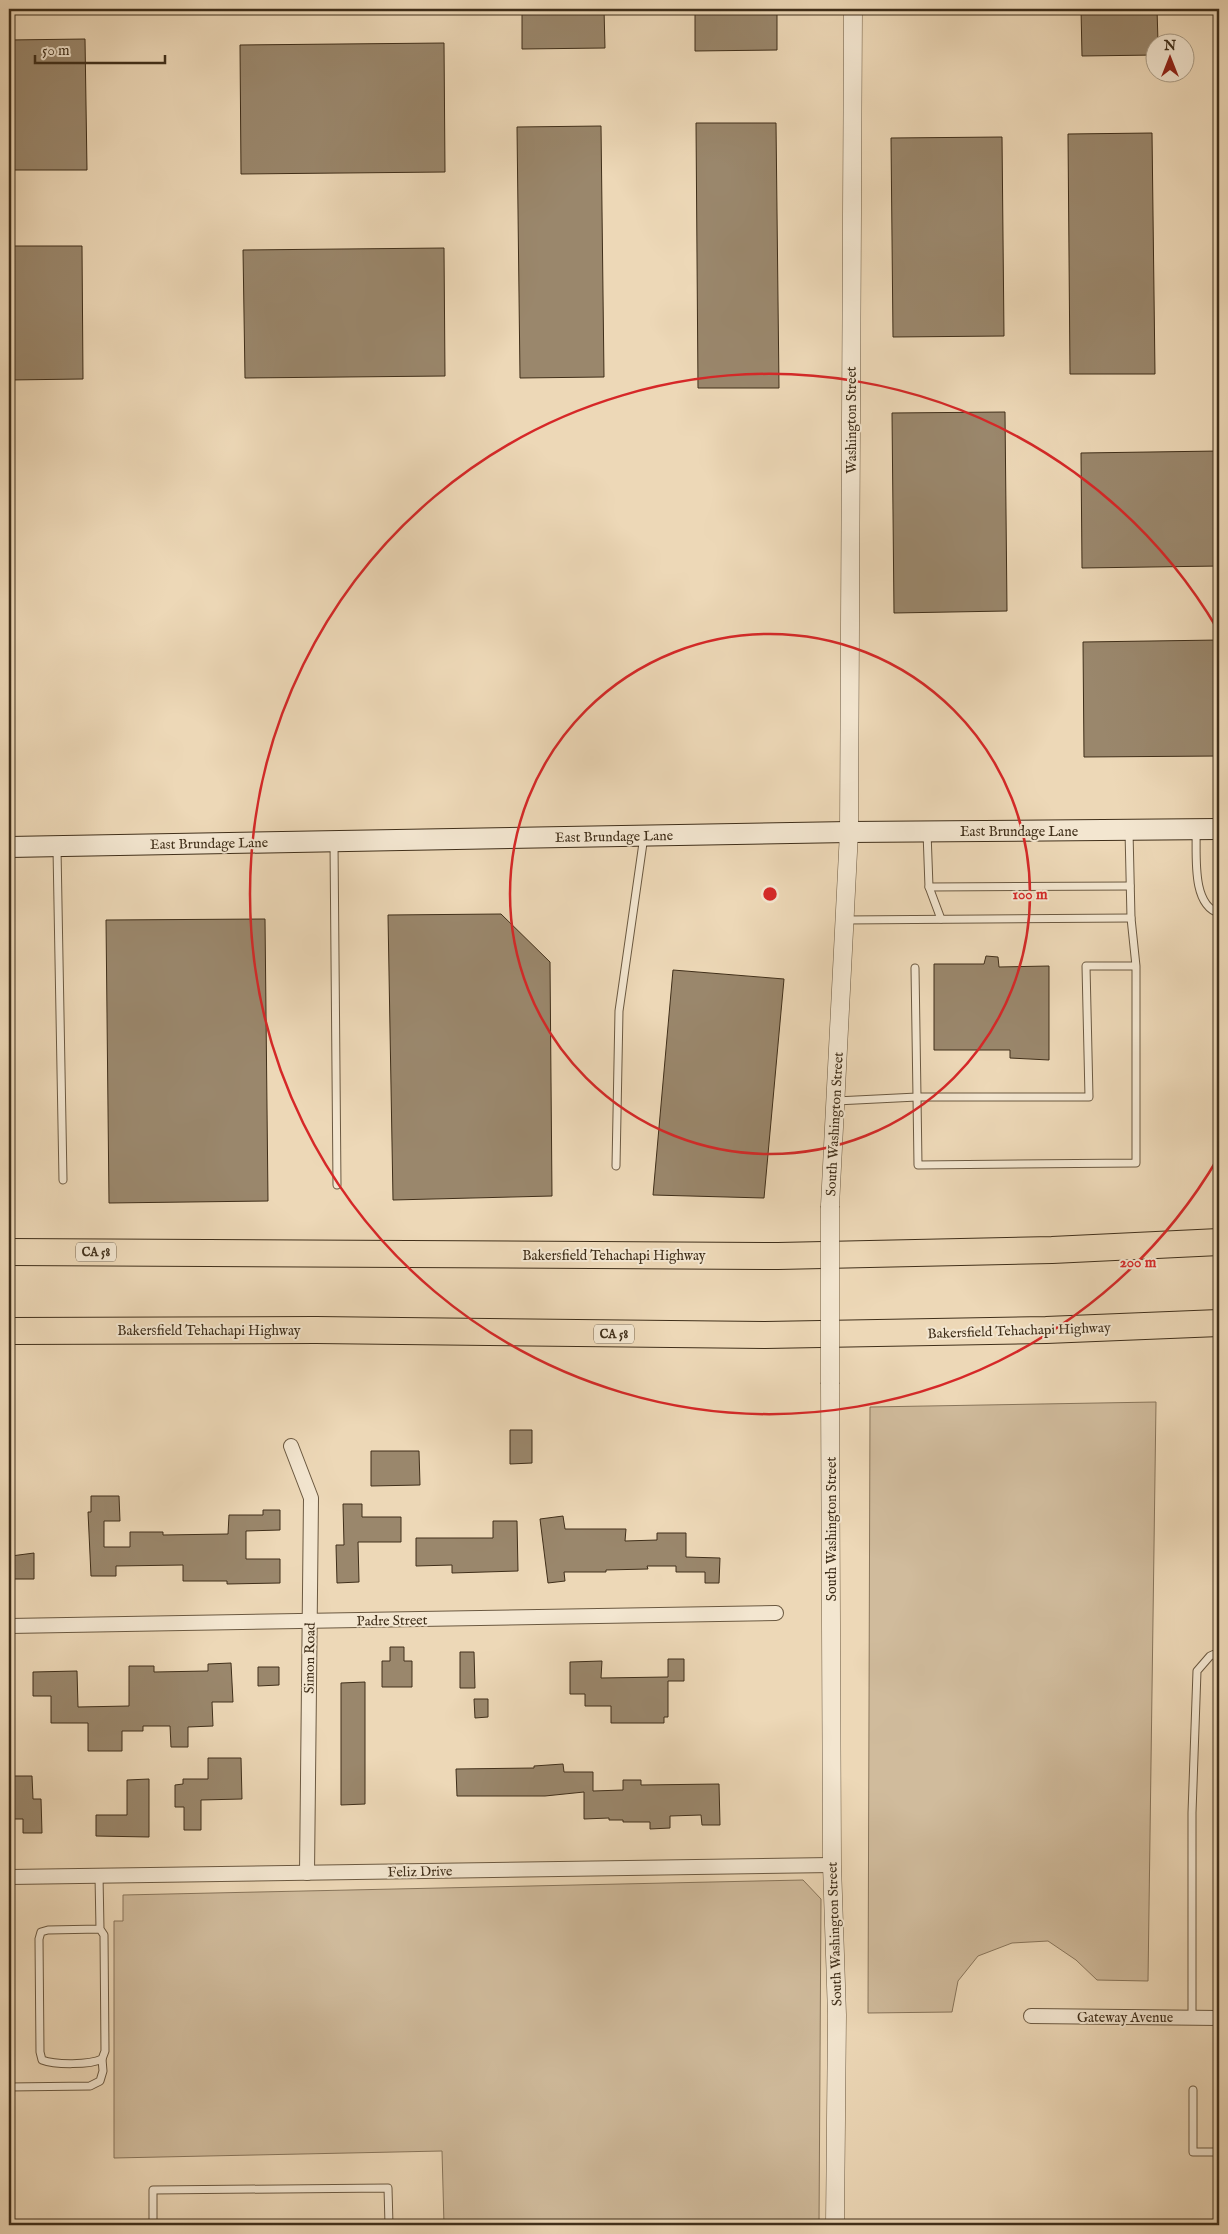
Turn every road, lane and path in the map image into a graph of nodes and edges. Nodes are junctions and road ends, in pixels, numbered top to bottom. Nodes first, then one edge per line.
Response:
1 (854, 9) edge
2 (1129, 830) junction
3 (1196, 830) junction
4 (1219, 830) edge
5 (849, 832) junction
6 (927, 832) junction
7 (644, 836) junction
8 (334, 841) junction
9 (56, 846) junction
10 (9, 847) edge
11 (1130, 886) junction
12 (929, 887) junction
13 (1219, 913) edge
14 (1131, 918) junction
15 (941, 919) junction
16 (844, 920) junction
17 (1136, 966) junction
18 (915, 968) dead end
19 (917, 1097) junction
20 (835, 1102) junction
21 (616, 1166) dead end
22 (63, 1180) dead end
23 (337, 1185) dead end
24 (1219, 1242) edge
25 (9, 1252) edge
26 (1219, 1323) edge
27 (9, 1331) edge
28 (291, 1446) dead end
29 (776, 1614) dead end
30 (310, 1621) junction
31 (9, 1626) edge
32 (1219, 1652) edge
33 (832, 1865) junction
34 (307, 1873) junction
35 (99, 1876) junction
36 (9, 1877) edge
37 (100, 1929) junction
38 (1031, 2016) dead end
39 (1192, 2018) junction
40 (1219, 2018) edge
41 (102, 2059) junction
42 (9, 2087) edge
43 (1193, 2090) dead end
44 (1219, 2152) edge
45 (153, 2225) edge
46 (389, 2225) edge
47 (834, 2225) edge

1 - 5 street, Washington Street
2 - 3 main road, East Brundage Lane
2 - 6 main road, East Brundage Lane
2 - 11 lane
3 - 4 main road, East Brundage Lane
3 - 13 lane
5 - 6 main road, East Brundage Lane
5 - 7 main road, East Brundage Lane
5 - 16 street, South Washington Street
6 - 12 lane
7 - 8 main road, East Brundage Lane
7 - 21 lane
8 - 9 main road, East Brundage Lane
8 - 23 lane
9 - 10 main road, East Brundage Lane
9 - 22 lane
11 - 12 lane
11 - 14 lane
12 - 15 lane
14 - 15 lane
14 - 17 lane
15 - 16 lane
16 - 20 street, South Washington Street
17 - 19 lane
17 - 19 lane
18 - 19 lane
19 - 20 lane
20 - 33 street, South Washington Street, bridge
24 - 25 highway, Bakersfield Tehachapi Highway / CA 58
26 - 27 highway, Bakersfield Tehachapi Highway / CA 58
28 - 30 street, Simon Road
29 - 30 street, Padre Street
30 - 31 street, Padre Street
30 - 34 street, Simon Road
32 - 39 lane
33 - 34 street, Feliz Drive
33 - 47 street, South Washington Street
34 - 35 street, Feliz Drive
35 - 36 street, Feliz Drive
35 - 37 lane
37 - 41 lane
37 - 41 lane
38 - 39 street, Gateway Avenue
39 - 40 street, Gateway Avenue
41 - 42 lane
43 - 44 lane
45 - 46 lane

